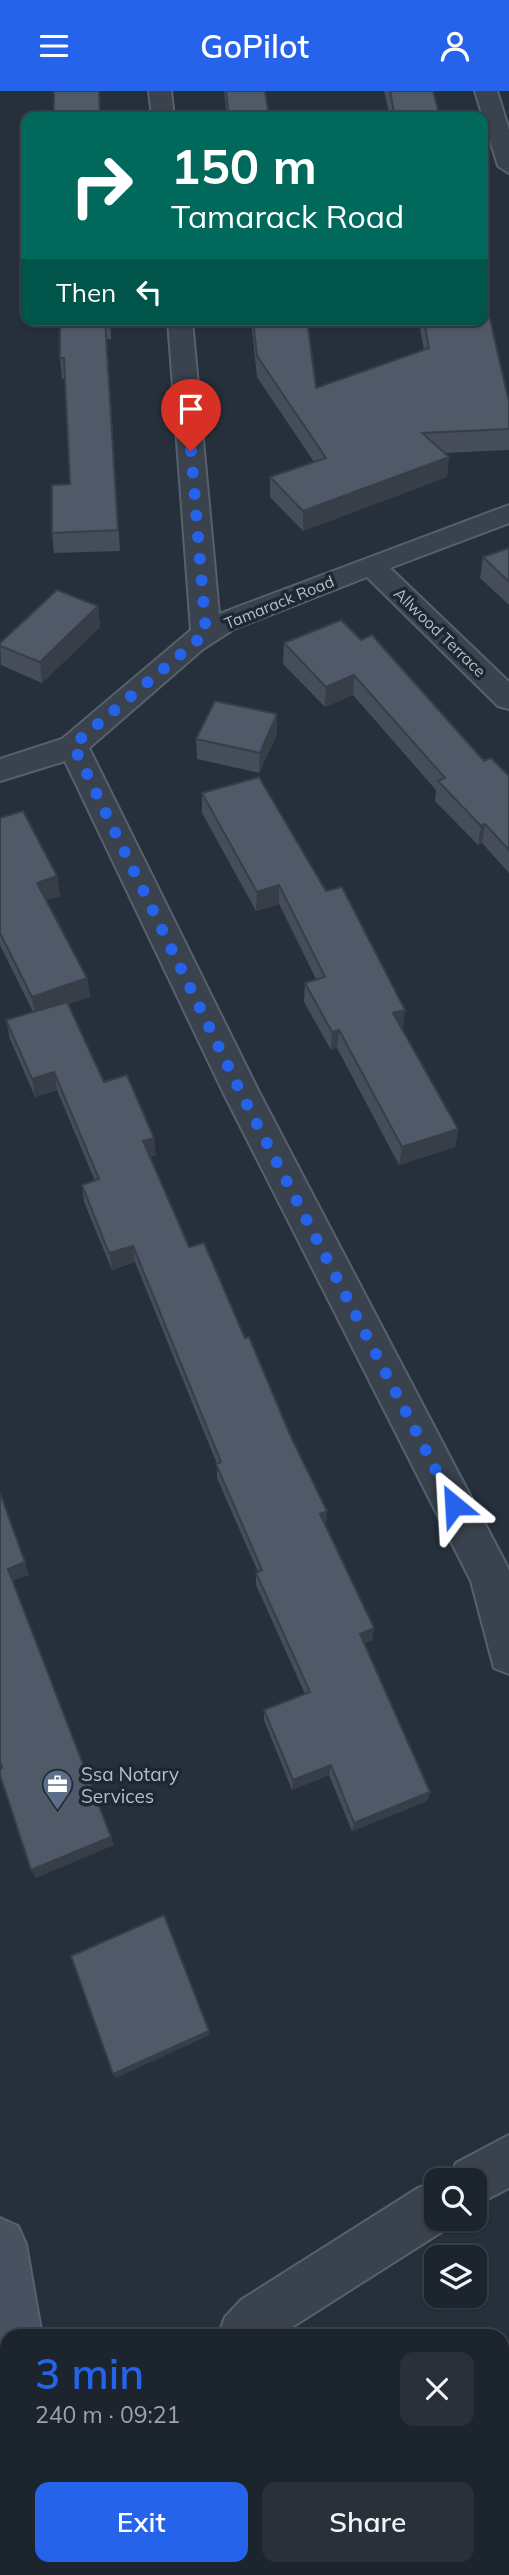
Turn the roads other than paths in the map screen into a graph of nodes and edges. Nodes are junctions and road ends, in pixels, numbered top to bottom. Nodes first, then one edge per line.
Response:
1 (160, 91) edge
2 (486, 91) edge
3 (162, 112) edge
4 (509, 166) edge
5 (180, 326) edge
6 (509, 513) edge
7 (371, 566) junction
8 (206, 633) junction
9 (509, 699) edge
10 (73, 745) junction
11 (0, 770) edge
12 (509, 1653) edge
13 (509, 2160) edge
14 (487, 2173) edge
15 (424, 2214) edge
16 (0, 2246) edge
17 (251, 2327) edge
18 (15, 2329) edge
19 (31, 2329) edge

1 - 3 street
2 - 4 street
5 - 8 street
6 - 7 street, Tamarack Road
7 - 8 street, Tamarack Road
7 - 9 street, Allwood Terrace
8 - 10 street, Tamarack Road
10 - 11 street, Tamarack Road
10 - 12 street
13 - 14 street
15 - 17 street
16 - 18 main road
16 - 19 main road

